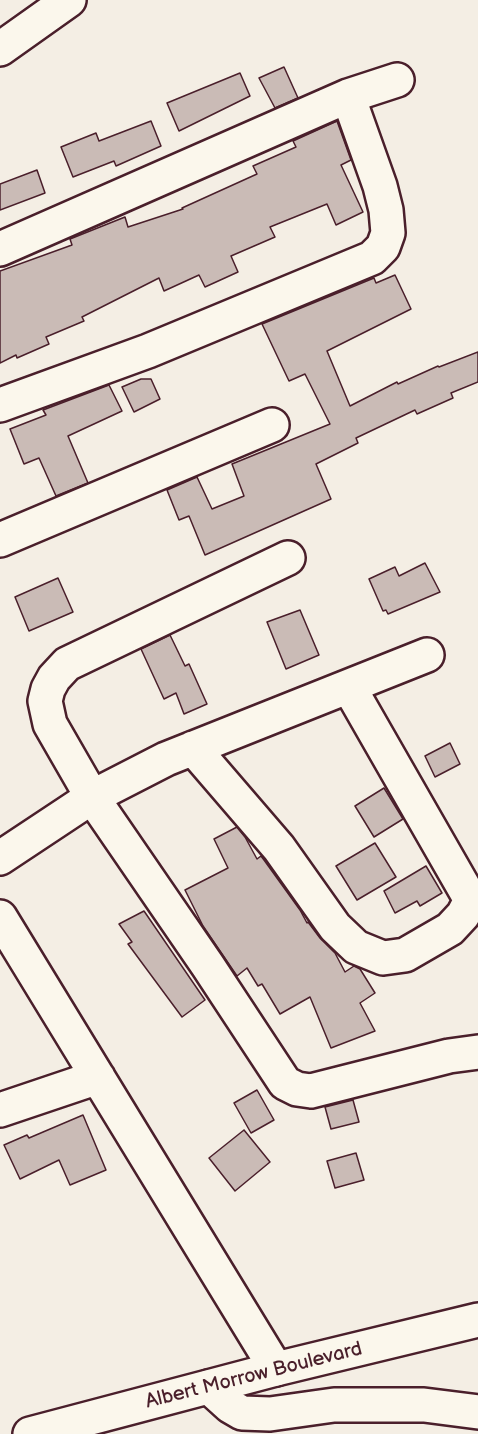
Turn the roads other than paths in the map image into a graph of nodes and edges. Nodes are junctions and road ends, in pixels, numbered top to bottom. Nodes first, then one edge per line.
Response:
1 (69, 0) edge
2 (0, 49) edge
3 (397, 80) dead end
4 (348, 96) junction
5 (0, 249) edge
6 (0, 405) edge
7 (273, 425) dead end
8 (0, 540) edge
9 (288, 558) dead end
10 (426, 655) dead end
11 (349, 687) junction
12 (193, 748) junction
13 (92, 797) junction
14 (0, 858) edge
15 (0, 917) edge
16 (478, 1052) edge
17 (98, 1077) junction
18 (0, 1110) edge
19 (478, 1320) edge
20 (276, 1369) junction
21 (209, 1387) junction
22 (478, 1412) edge
23 (30, 1434) edge

1 - 2 street
3 - 4 street
4 - 5 street
4 - 6 street
7 - 8 street
9 - 13 street
10 - 11 street
11 - 12 street
11 - 12 street
12 - 13 street
13 - 14 street
13 - 16 street
15 - 17 street
17 - 18 street
17 - 20 street
19 - 20 street, Albert Morrow Boulevard
20 - 21 street, Albert Morrow Boulevard
21 - 22 street
21 - 23 street, Albert Morrow Boulevard

